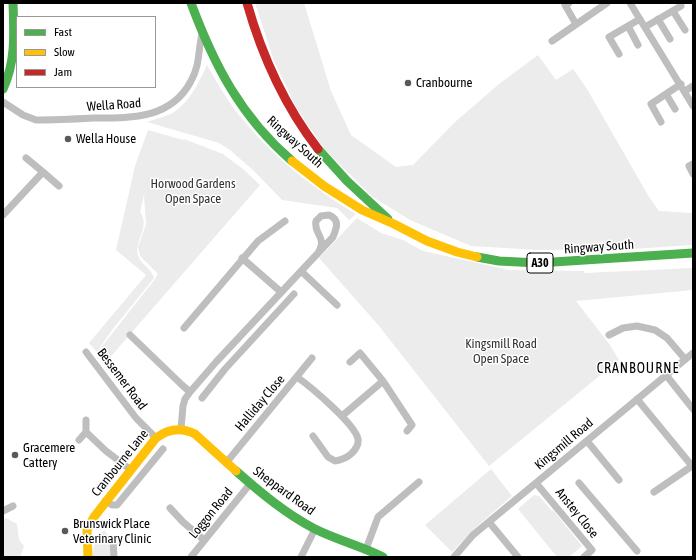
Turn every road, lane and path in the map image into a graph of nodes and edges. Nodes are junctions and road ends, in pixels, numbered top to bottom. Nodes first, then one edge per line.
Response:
1 (13, 3) edge
2 (191, 3) edge
3 (247, 3) edge
4 (569, 3) edge
5 (607, 3) edge
6 (630, 3) edge
7 (681, 6) dead end
8 (673, 11) junction
9 (640, 19) junction
10 (658, 19) junction
11 (576, 24) junction
12 (628, 26) junction
13 (645, 27) junction
14 (685, 30) dead end
15 (202, 33) junction
16 (670, 39) dead end
17 (552, 41) dead end
18 (638, 45) dead end
19 (619, 54) dead end
20 (693, 86) edge
21 (683, 88) junction
22 (3, 89) edge
23 (666, 94) junction
24 (3, 102) edge
25 (693, 106) edge
26 (675, 109) dead end
27 (661, 122) dead end
28 (26, 158) dead end
29 (693, 164) edge
30 (43, 172) junction
31 (693, 174) edge
32 (59, 186) dead end
33 (3, 215) edge
34 (285, 221) dead end
35 (394, 224) junction
36 (318, 253) junction
37 (693, 253) edge
38 (242, 258) junction
39 (301, 271) junction
40 (281, 292) junction
41 (294, 294) dead end
42 (338, 305) dead end
43 (184, 328) dead end
44 (130, 335) dead end
45 (609, 335) dead end
46 (86, 352) dead end
47 (693, 353) edge
48 (312, 358) dead end
49 (685, 360) junction
50 (216, 362) junction
51 (350, 362) dead end
52 (225, 369) junction
53 (666, 375) junction
54 (297, 377) junction
55 (383, 381) junction
56 (190, 392) junction
57 (202, 398) dead end
58 (637, 399) junction
59 (693, 409) edge
60 (342, 416) junction
61 (86, 420) dead end
62 (181, 429) junction
63 (407, 431) dead end
64 (86, 432) junction
65 (313, 436) dead end
66 (156, 438) junction
67 (79, 440) dead end
68 (587, 441) junction
69 (163, 449) dead end
70 (226, 463) junction
71 (693, 466) edge
72 (130, 470) junction
73 (619, 480) dead end
74 (419, 482) dead end
75 (536, 483) junction
76 (579, 483) dead end
77 (250, 484) junction
78 (654, 492) dead end
79 (105, 501) junction
80 (13, 506) dead end
81 (170, 508) dead end
82 (3, 510) edge
83 (488, 522) junction
84 (315, 529) junction
85 (113, 540) dead end
86 (204, 540) junction
87 (366, 549) junction
88 (637, 551) dead end
89 (88, 557) edge
90 (114, 557) edge
91 (191, 557) edge
92 (301, 557) edge
93 (383, 557) edge
94 (454, 557) edge
95 (518, 557) edge
96 (584, 557) edge

1 - 22 main road
2 - 15 main road, Ringway South / A30
3 - 35 main road, Ringway South / A30
4 - 11 street
5 - 11 street
6 - 9 street
7 - 8 street
8 - 10 street
8 - 14 street
9 - 12 street
9 - 13 street
10 - 13 street
10 - 16 street
11 - 17 street
12 - 18 street
12 - 19 street
13 - 21 street
15 - 24 street, Wella Road
15 - 35 main road, Ringway South / A30
20 - 21 street
21 - 23 street
21 - 25 street
23 - 26 street
23 - 27 street
28 - 30 street
29 - 31 street
30 - 32 street
30 - 33 street
34 - 38 street
35 - 37 main road, Ringway South / A30
36 - 36 street
36 - 39 street
38 - 40 street
38 - 43 street
39 - 40 street
39 - 42 street
40 - 50 street
41 - 52 street
44 - 56 street
45 - 49 street
46 - 66 street, Bessemer Road
47 - 49 street, Kingsmill Road
48 - 54 street, Halliday Close
49 - 53 street, Kingsmill Road
50 - 52 street
50 - 56 street
51 - 55 street
52 - 57 street
53 - 58 street, Kingsmill Road
53 - 59 street
54 - 60 street
54 - 70 street, Halliday Close
55 - 60 street
55 - 63 street
56 - 62 street
58 - 68 street, Kingsmill Road
58 - 71 street
60 - 65 street
61 - 64 street
62 - 66 main road, Cranbourne Lane
62 - 70 main road, Sheppard Road
64 - 67 street
64 - 72 street
66 - 72 main road, Cranbourne Lane
68 - 73 street
68 - 75 street, Kingsmill Road
69 - 79 street
70 - 77 main road, Sheppard Road
71 - 78 street
72 - 79 main road, Cranbourne Lane
74 - 87 street
75 - 83 street, Kingsmill Road
75 - 96 street, Anstey Close
76 - 88 street
77 - 84 main road, Sheppard Road
77 - 86 street, Loggon Road
79 - 89 main road, Cranbourne Lane
80 - 82 street
81 - 86 street
83 - 94 street, Kingsmill Road
83 - 95 street
84 - 87 main road, Sheppard Road
84 - 92 street
85 - 90 street
86 - 91 street, Loggon Road
87 - 93 main road, Sheppard Road

